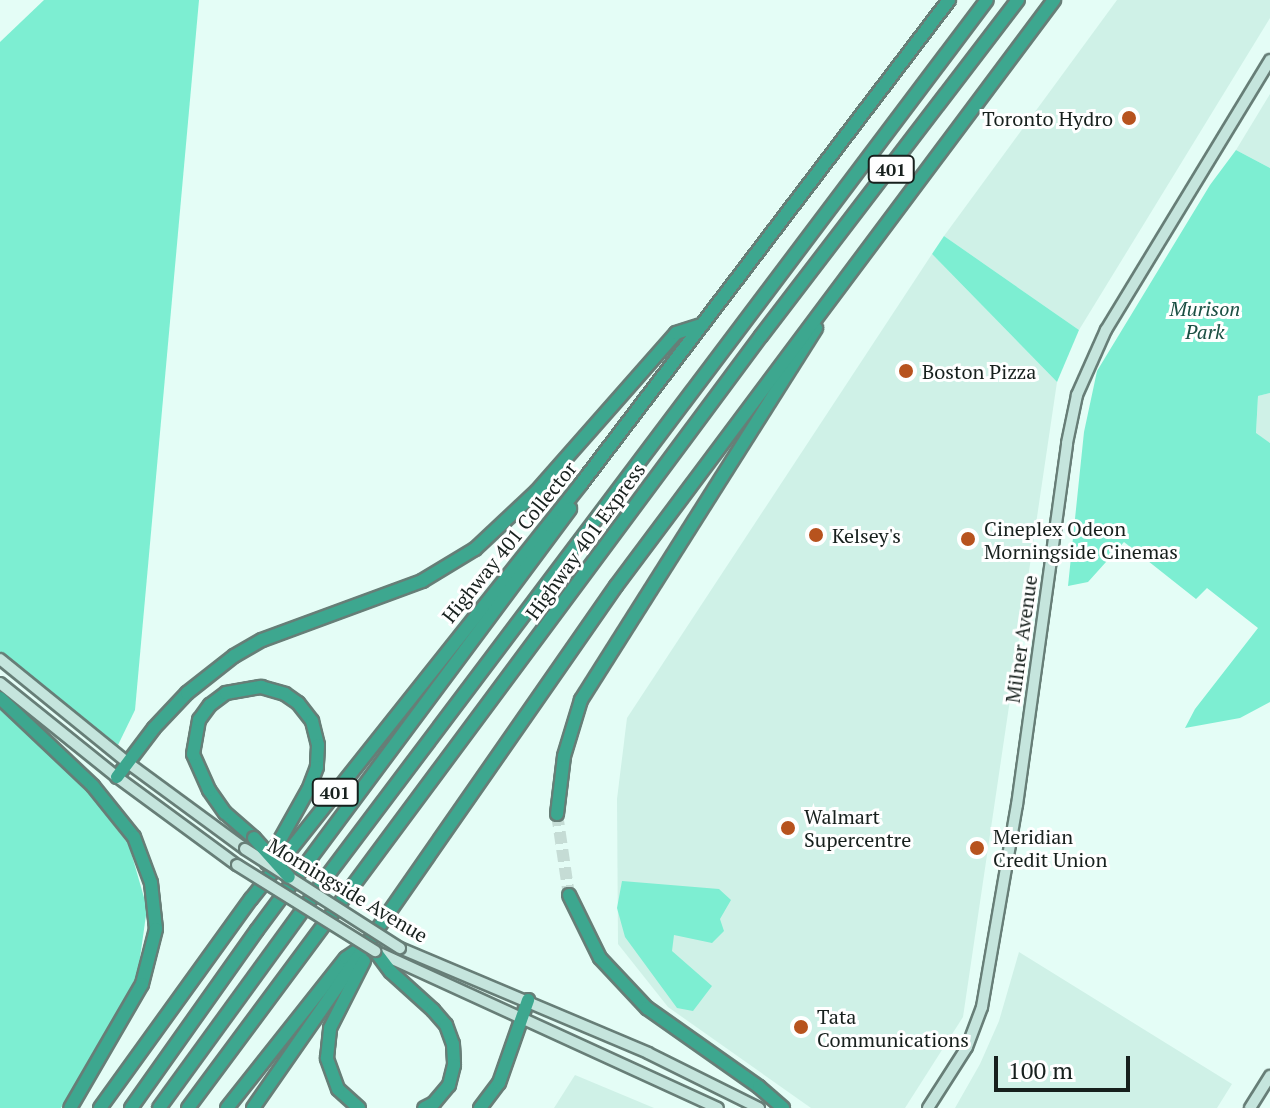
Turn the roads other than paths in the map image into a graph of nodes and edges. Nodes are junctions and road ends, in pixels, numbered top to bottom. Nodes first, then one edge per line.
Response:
1 (949, 0) edge
2 (987, 0) edge
3 (1018, 0) edge
4 (1054, 0) edge
5 (1270, 60) edge
6 (874, 237) junction
7 (703, 324) junction
8 (581, 484) junction
9 (0, 659) edge
10 (0, 683) edge
11 (0, 698) edge
12 (128, 763) junction
13 (117, 777) junction
14 (557, 814) tunnel mouth
15 (289, 877) junction
16 (569, 895) tunnel mouth
17 (251, 899) junction
18 (374, 946) junction
19 (390, 965) junction
20 (528, 1000) junction
21 (521, 1019) junction
22 (951, 1074) junction
23 (1270, 1076) edge
24 (70, 1108) edge
25 (100, 1108) edge
26 (131, 1108) edge
27 (159, 1108) edge
28 (188, 1108) edge
29 (227, 1108) edge
30 (253, 1108) edge
31 (359, 1108) edge
32 (424, 1108) edge
33 (480, 1108) edge
34 (718, 1108) edge
35 (759, 1108) edge
36 (783, 1108) edge
37 (928, 1108) edge
38 (935, 1108) edge
39 (1250, 1108) edge

1 - 7 highway, Highway 401 Collector / 401
2 - 27 highway, Highway 401 Express / 401
3 - 28 highway, Highway 401 Express / 401
4 - 6 highway, 401
5 - 22 main road, Milner Avenue
6 - 14 highway
6 - 18 highway, 401
7 - 8 highway, Highway 401 Collector / 401
7 - 12 highway
8 - 17 highway, Highway 401 Collector / 401
8 - 26 highway
9 - 12 main road, Morningside Avenue
10 - 13 main road, Morningside Avenue
11 - 24 highway
12 - 13 highway
12 - 15 main road, Morningside Avenue, bridge
13 - 18 main road, Morningside Avenue, bridge
15 - 17 highway, bridge
15 - 20 main road, Morningside Avenue, bridge
16 - 36 highway
17 - 25 highway, Highway 401 Collector / 401
18 - 19 highway
18 - 29 highway
18 - 30 highway, 401
18 - 31 highway
19 - 21 main road, Morningside Avenue
19 - 32 highway
20 - 21 highway
20 - 35 main road, Morningside Avenue
21 - 33 highway
21 - 34 main road, Morningside Avenue
22 - 37 main road, Milner Avenue
22 - 38 main road, Milner Avenue
23 - 39 main road

